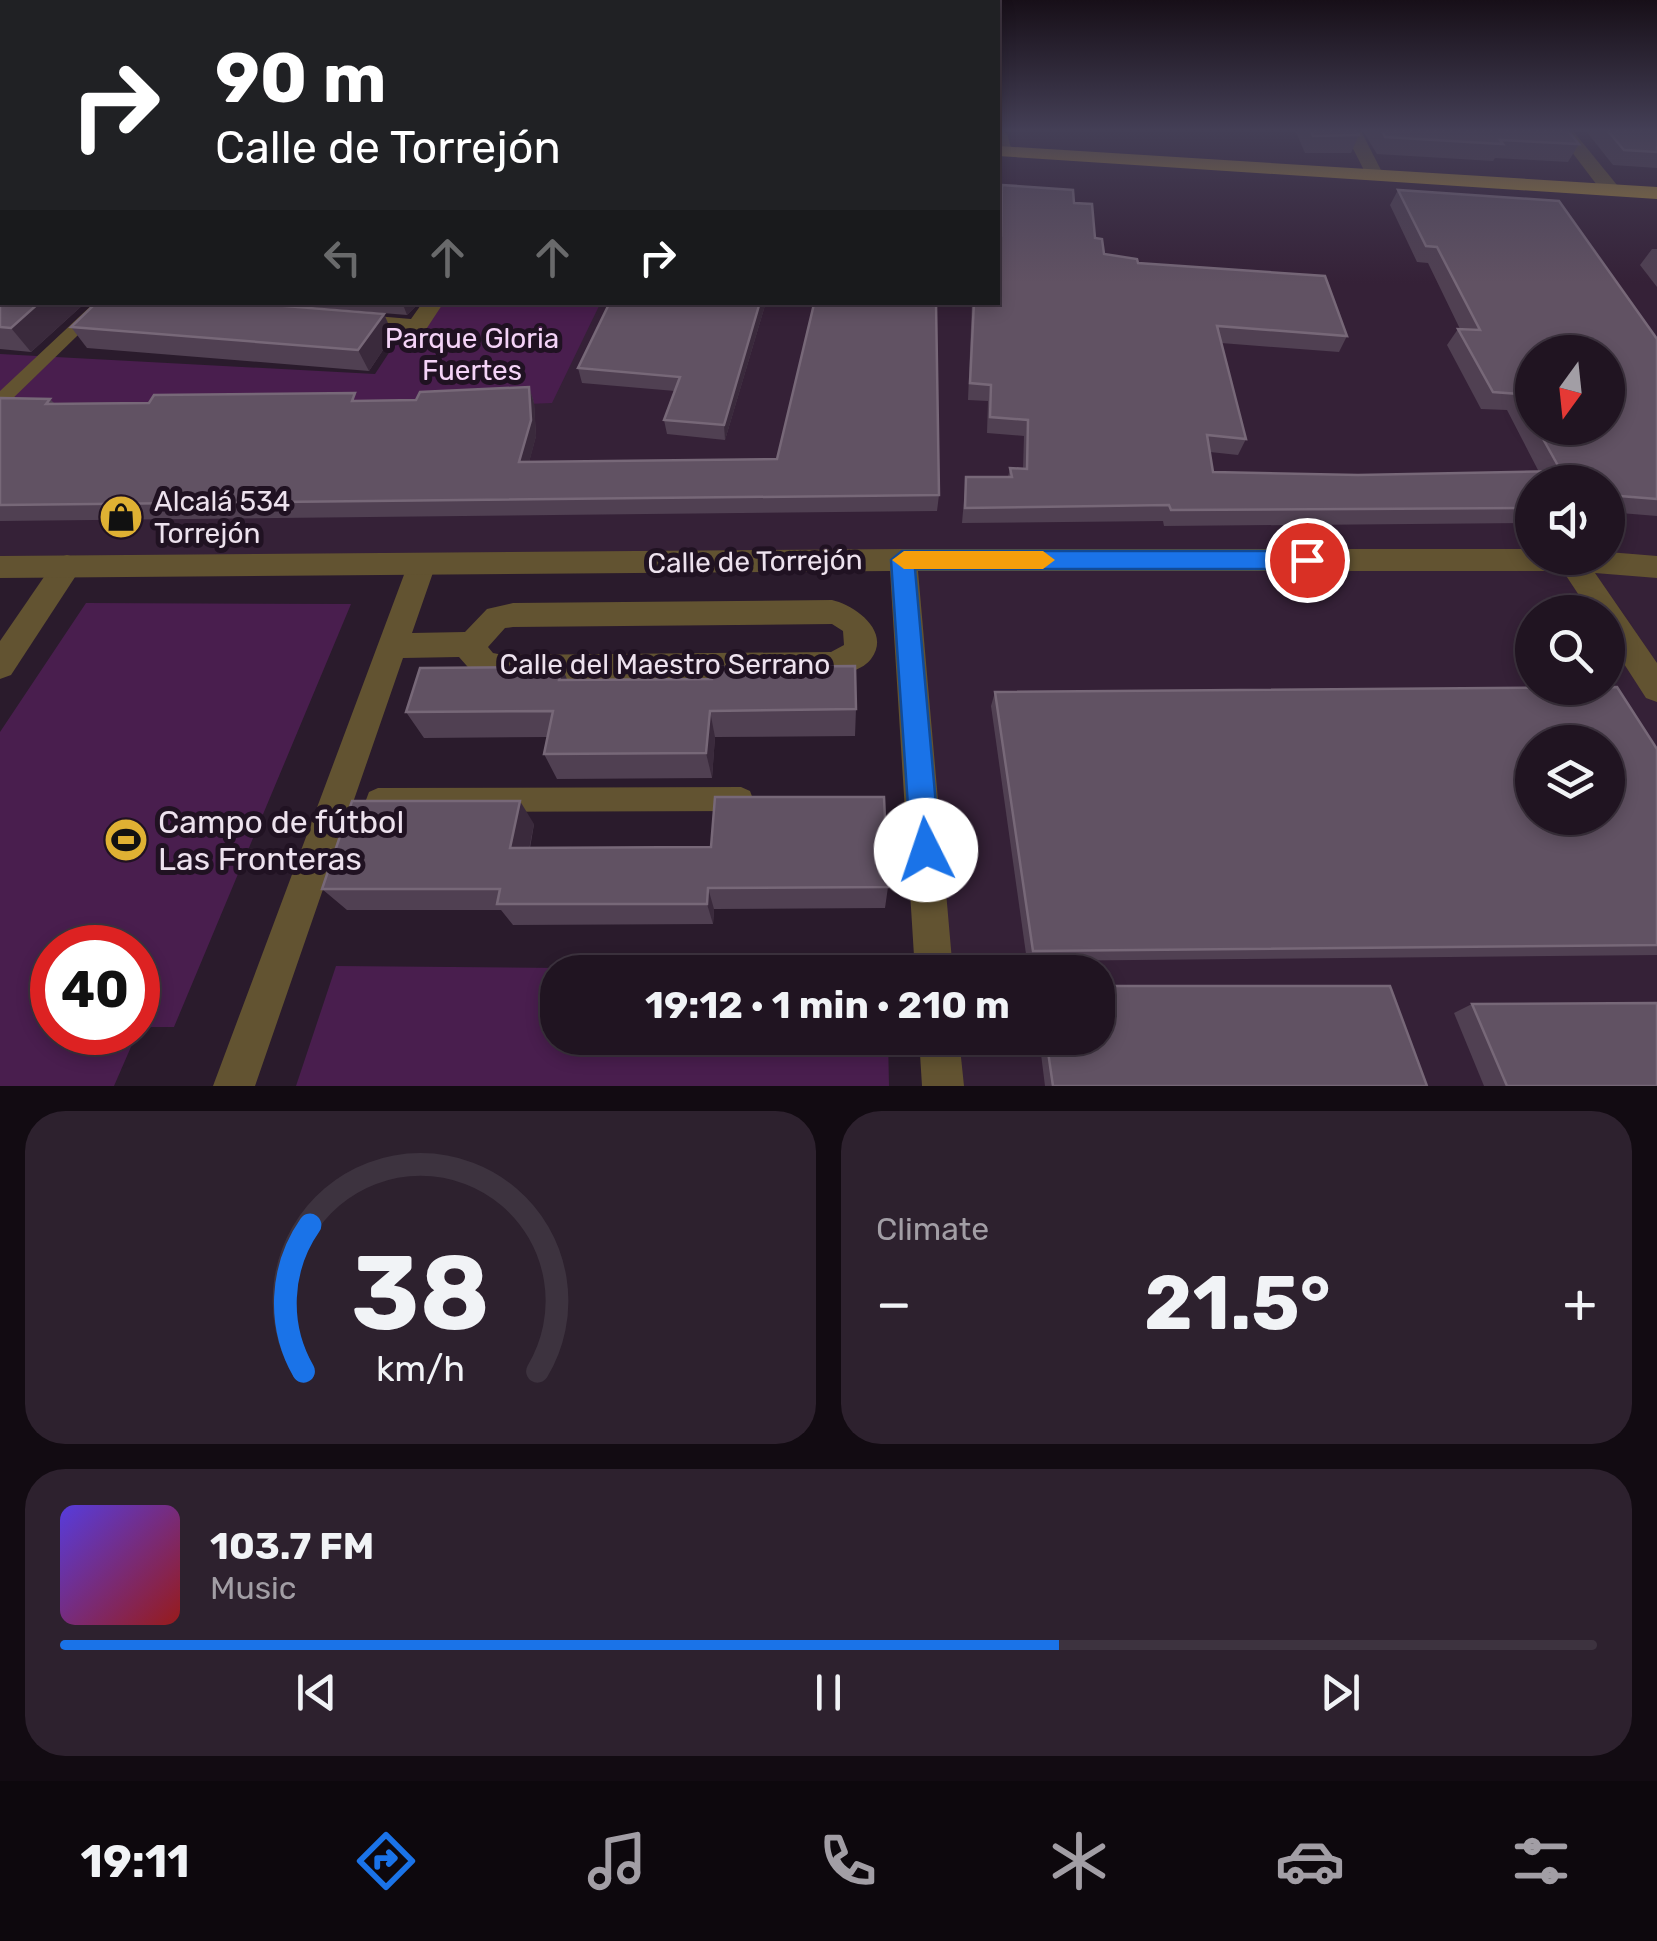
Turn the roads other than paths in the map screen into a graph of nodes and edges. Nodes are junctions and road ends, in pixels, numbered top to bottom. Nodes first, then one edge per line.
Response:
1 (1487, 182) edge
2 (1603, 182) edge
3 (1610, 190) junction
4 (1657, 192) edge
5 (106, 305) edge
6 (432, 305) edge
7 (320, 319) edge
8 (0, 401) edge
9 (902, 560) junction
10 (1515, 560) edge
11 (422, 564) junction
12 (1625, 564) edge
13 (67, 566) junction
14 (0, 567) edge
15 (1657, 567) edge
16 (1625, 641) edge
17 (472, 644) junction
18 (394, 646) junction
19 (3, 661) edge
20 (1657, 688) edge
21 (771, 799) edge
22 (378, 800) edge
23 (933, 955) edge
24 (940, 1055) edge
25 (234, 1086) edge
26 (942, 1086) edge

1 - 3 main road
2 - 3 street
3 - 4 main road
5 - 8 street
6 - 7 street
9 - 10 street, Calle de Torrejón
9 - 11 street, Calle de Torrejón
9 - 23 street
11 - 13 street, Calle de Torrejón
11 - 18 street
12 - 15 street, Calle de Torrejón
13 - 14 street, Calle de Torrejón
13 - 19 street
16 - 20 street
17 - 17 street, Calle del Maestro Serrano
17 - 18 street, Calle del Maestro Serrano
18 - 25 street
21 - 22 street
24 - 26 street

